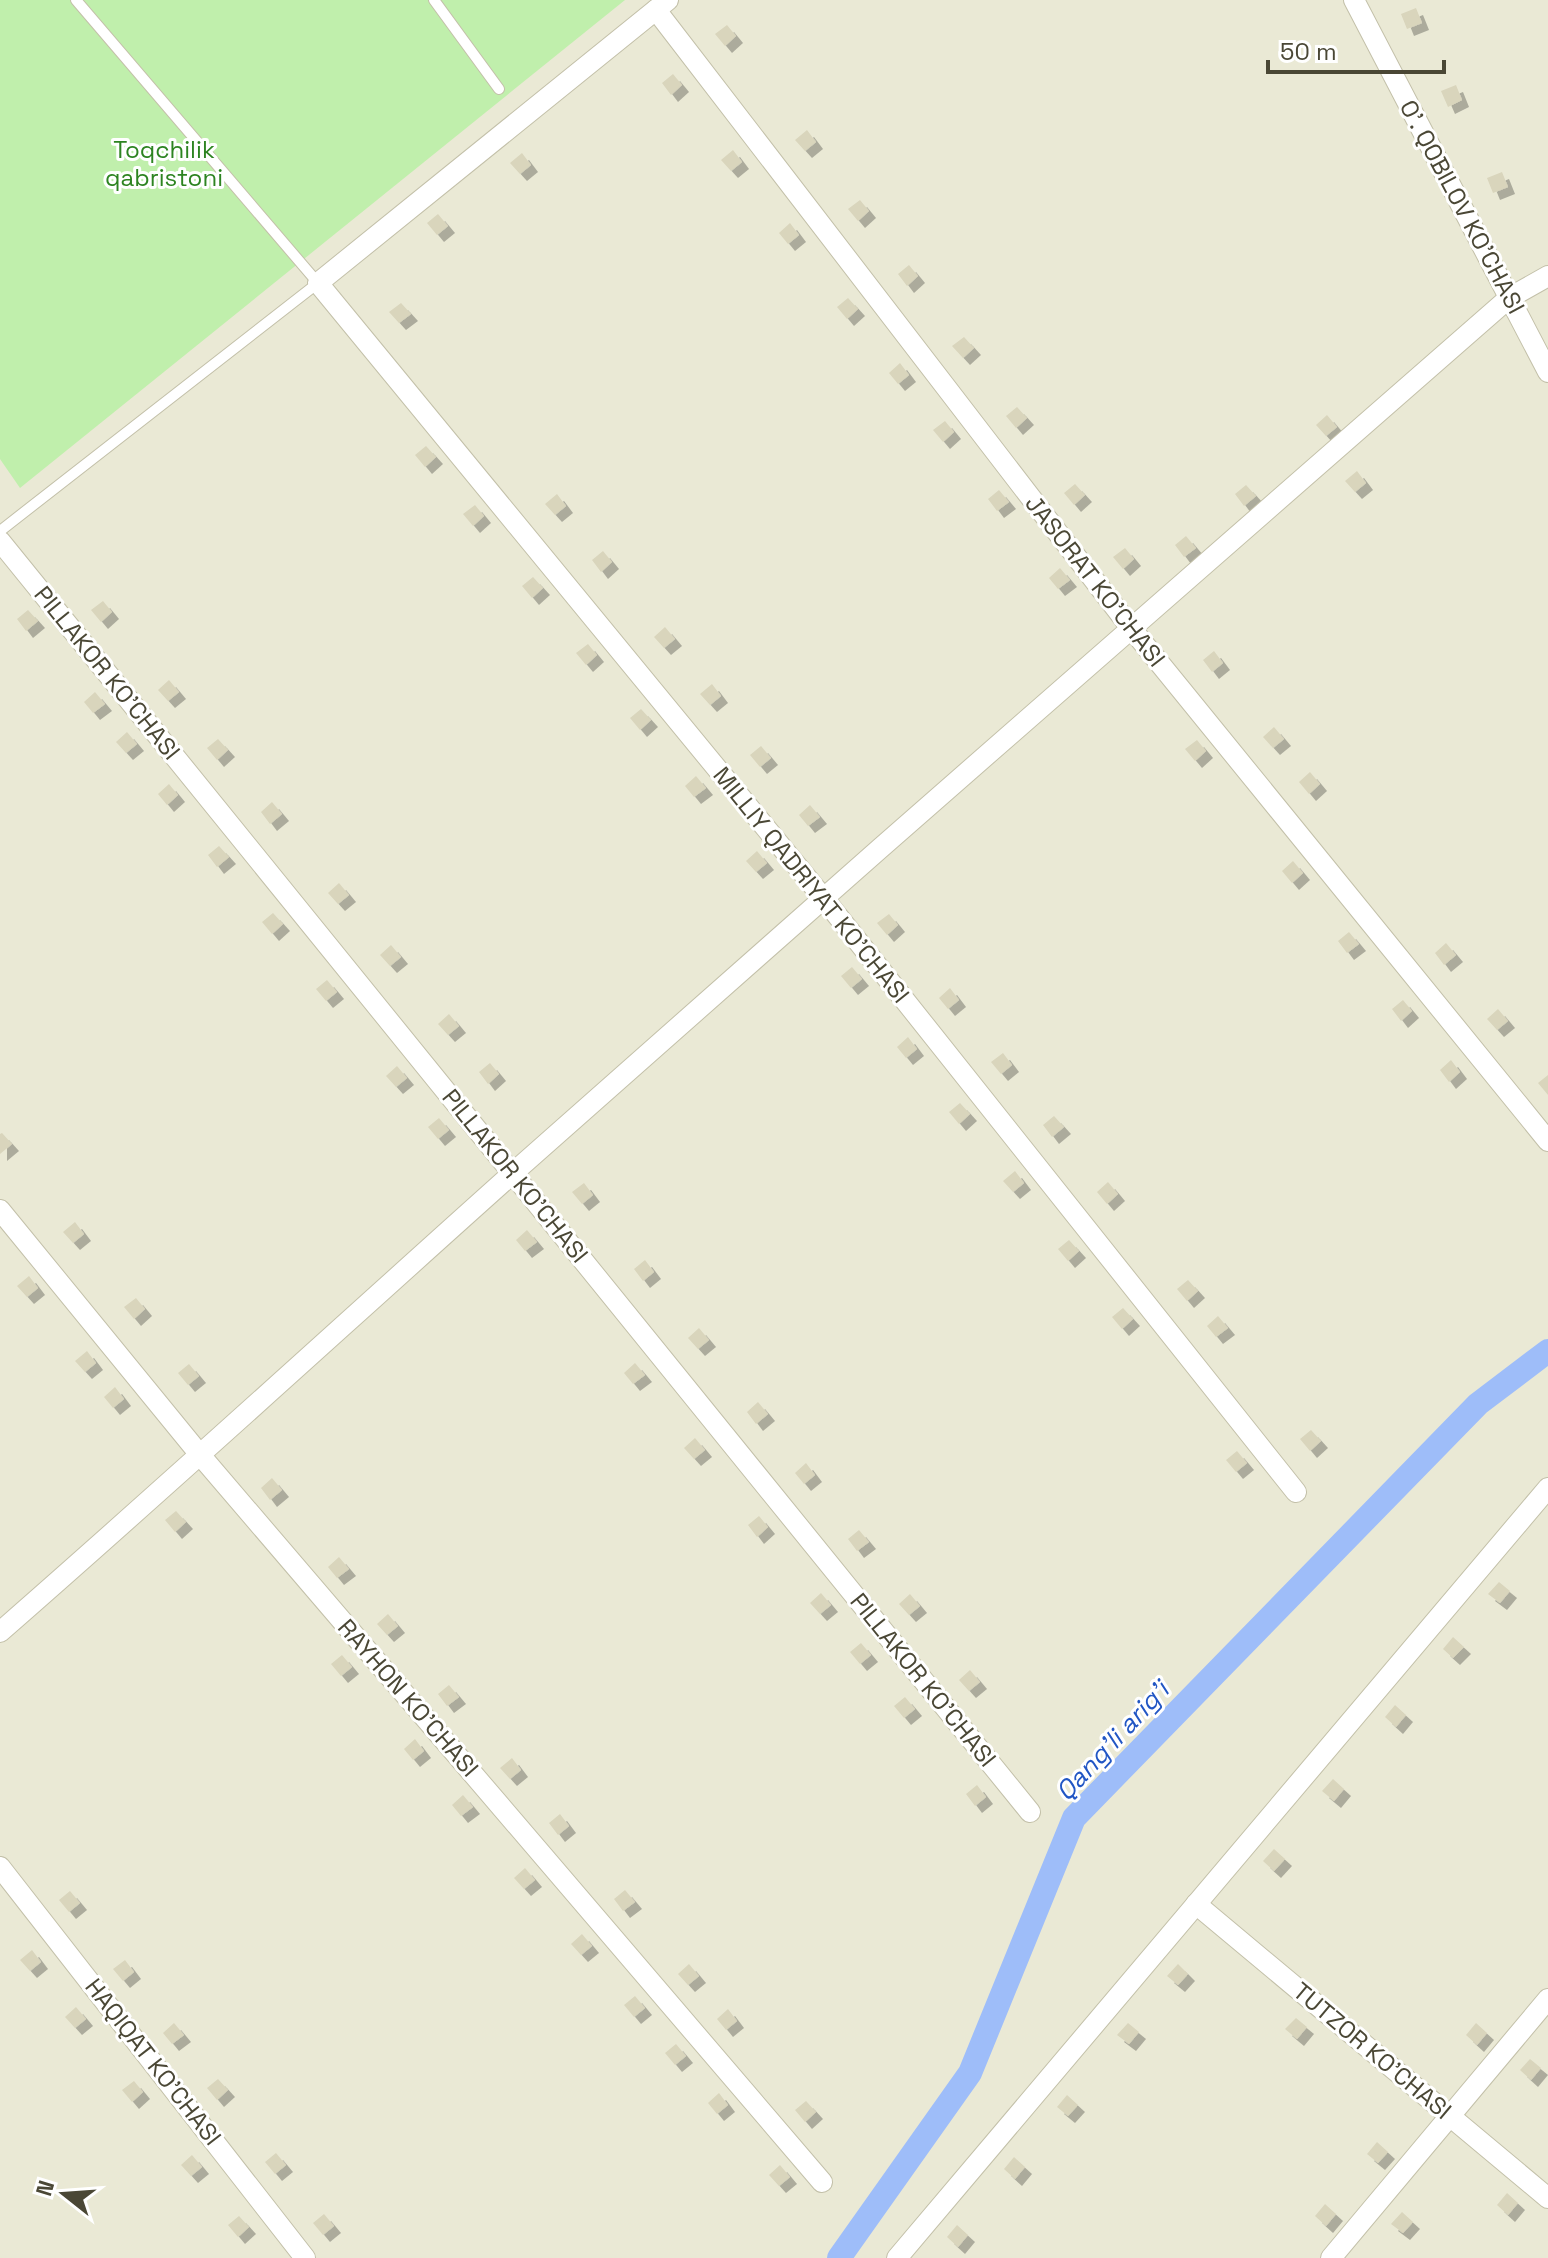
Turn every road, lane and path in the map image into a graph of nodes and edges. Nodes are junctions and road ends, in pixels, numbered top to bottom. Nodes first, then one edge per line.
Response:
1 (76, 0) edge
2 (434, 0) edge
3 (1354, 0) edge
4 (662, 5) edge
5 (499, 89) dead end
6 (1548, 276) edge
7 (318, 283) junction
8 (1509, 298) junction
9 (1548, 372) edge
10 (0, 531) edge
11 (0, 541) edge
12 (1131, 628) junction
13 (825, 900) junction
14 (1548, 1141) edge
15 (513, 1174) junction
16 (0, 1210) edge
17 (201, 1456) junction
18 (1548, 1488) edge
19 (1296, 1492) dead end
20 (0, 1632) edge
21 (1030, 1812) dead end
22 (0, 1867) edge
23 (1196, 1904) junction
24 (1548, 1999) edge
25 (1450, 2116) junction
26 (822, 2182) dead end
27 (1548, 2198) edge
28 (305, 2258) edge
29 (897, 2258) edge
30 (1331, 2258) edge

1 - 7 lane
2 - 5 lane
3 - 8 street, O'. QOBILOV KO'CHASI
4 - 7 street
4 - 12 street, JASORAT KO'CHASI
6 - 8 street
7 - 10 lane
7 - 13 street, MILLIY QADRIYAT KO'CHASI
8 - 9 street, O'. QOBILOV KO'CHASI
8 - 12 street
11 - 15 street, PILLAKOR KO'CHASI
12 - 13 street
12 - 14 street, JASORAT KO'CHASI
13 - 15 street
13 - 19 street, MILLIY QADRIYAT KO'CHASI
15 - 17 street
15 - 21 street, PILLAKOR KO'CHASI
16 - 17 street, RAYHON KO'CHASI
17 - 20 street
17 - 26 street, RAYHON KO'CHASI
18 - 23 street
22 - 28 street, HAQIQAT KO'CHASI
23 - 25 street, TUTZOR KO'CHASI
23 - 29 street
24 - 25 street
25 - 27 street, TUTZOR KO'CHASI
25 - 30 street

